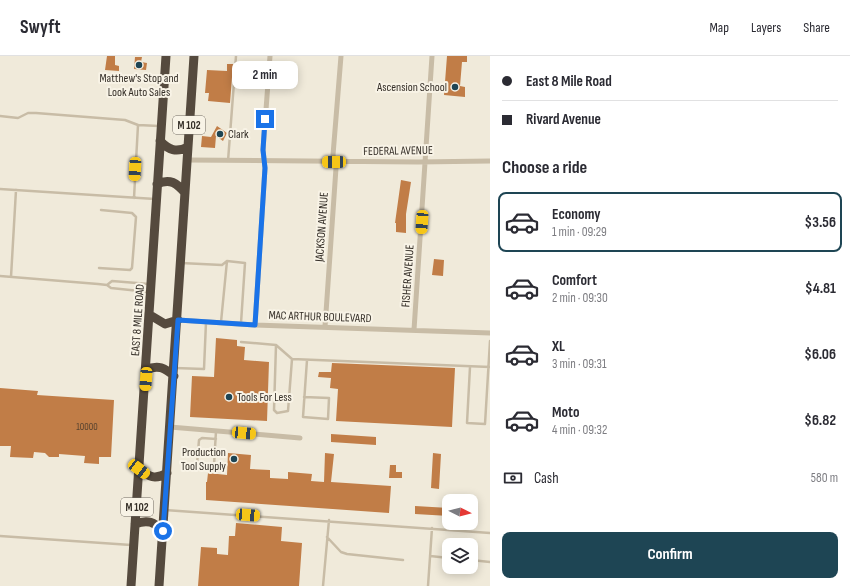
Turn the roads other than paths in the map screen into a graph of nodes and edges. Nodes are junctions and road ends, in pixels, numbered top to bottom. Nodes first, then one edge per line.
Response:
1 (166, 56) edge
2 (194, 56) edge
3 (236, 56) edge
4 (270, 56) edge
5 (341, 56) edge
6 (432, 56) edge
7 (0, 116) edge
8 (138, 125) junction
9 (161, 126) junction
10 (160, 141) junction
11 (188, 147) junction
12 (187, 160) junction
13 (228, 161) junction
14 (264, 161) junction
15 (426, 161) junction
16 (490, 161) edge
17 (334, 162) junction
18 (157, 184) junction
19 (0, 189) edge
20 (16, 190) junction
21 (185, 193) junction
22 (134, 198) junction
23 (157, 200) junction
24 (101, 210) dead end
25 (227, 261) junction
26 (181, 263) junction
27 (99, 268) dead end
28 (0, 276) edge
29 (11, 277) junction
30 (107, 285) junction
31 (152, 288) junction
32 (150, 315) junction
33 (178, 320) junction
34 (206, 322) junction
35 (221, 322) junction
36 (242, 324) junction
37 (255, 325) junction
38 (325, 327) junction
39 (414, 330) junction
40 (490, 333) edge
41 (241, 342) dead end
42 (490, 342) edge
43 (276, 345) junction
44 (292, 360) junction
45 (307, 360) junction
46 (470, 367) junction
47 (489, 367) edge
48 (146, 370) junction
49 (174, 372) junction
50 (304, 397) junction
51 (484, 424) junction
52 (490, 424) edge
53 (170, 427) junction
54 (216, 431) junction
55 (300, 438) dead end
56 (216, 439) junction
57 (139, 469) junction
58 (167, 473) junction
59 (164, 510) junction
60 (329, 520) junction
61 (135, 524) junction
62 (432, 528) junction
63 (163, 531) junction
64 (490, 533) edge
65 (0, 536) edge
66 (327, 537) junction
67 (134, 545) junction
68 (430, 556) junction
69 (442, 557) edge
70 (403, 560) dead end
71 (478, 561) edge
72 (490, 562) edge
73 (131, 586) edge
74 (159, 586) edge
75 (323, 586) edge
76 (428, 586) edge

1 - 9 highway, EAST 8 MILE ROAD / M 102
2 - 11 highway, M 102
3 - 13 lane
4 - 14 street
5 - 17 street, JACKSON AVENUE
6 - 15 street, FISHER AVENUE
7 - 8 lane
8 - 9 lane
8 - 22 lane
9 - 10 highway, EAST 8 MILE ROAD / M 102
10 - 11 highway
10 - 18 highway, EAST 8 MILE ROAD / M 102
11 - 12 highway, M 102
12 - 13 street, FEDERAL AVENUE
12 - 21 highway, M 102
13 - 14 street, FEDERAL AVENUE
14 - 17 street, FEDERAL AVENUE
14 - 37 street
15 - 16 street, FEDERAL AVENUE
15 - 17 street, FEDERAL AVENUE
15 - 39 street, FISHER AVENUE
17 - 38 street, JACKSON AVENUE
18 - 21 highway
18 - 23 highway, EAST 8 MILE ROAD / M 102
19 - 20 lane
20 - 22 lane
20 - 29 lane
21 - 26 highway, M 102
22 - 23 lane
23 - 31 highway, EAST 8 MILE ROAD / M 102
24 - 27 lane
25 - 26 lane
25 - 35 lane
25 - 36 lane
26 - 33 highway, M 102
28 - 29 lane
29 - 30 lane
30 - 31 lane
30 - 31 lane
31 - 32 highway, EAST 8 MILE ROAD / M 102
32 - 33 highway
32 - 48 highway, EAST 8 MILE ROAD / M 102
33 - 34 street, MAC ARTHUR BOULEVARD
33 - 49 highway, M 102
34 - 35 street, MAC ARTHUR BOULEVARD
34 - 49 lane
35 - 36 street, MAC ARTHUR BOULEVARD
36 - 37 street, MAC ARTHUR BOULEVARD
37 - 38 street, MAC ARTHUR BOULEVARD
38 - 39 street, MAC ARTHUR BOULEVARD
39 - 40 street, MAC ARTHUR BOULEVARD
41 - 43 lane
42 - 47 lane
43 - 44 lane
43 - 44 lane
44 - 45 lane
45 - 46 lane
45 - 50 lane
46 - 47 lane
46 - 51 lane
47 - 51 lane
48 - 49 highway
48 - 57 highway, EAST 8 MILE ROAD / M 102
49 - 53 highway, M 102
50 - 50 lane
51 - 52 lane
53 - 54 street
53 - 58 highway, M 102
54 - 55 street
54 - 56 lane
56 - 56 lane
57 - 58 highway
57 - 61 highway, EAST 8 MILE ROAD / M 102
58 - 59 highway, M 102
59 - 60 lane
59 - 63 highway, M 102
60 - 62 lane
60 - 66 lane
61 - 63 highway
61 - 67 highway, EAST 8 MILE ROAD / M 102
62 - 64 lane
62 - 68 lane
63 - 74 highway, M 102
65 - 67 lane
66 - 70 lane
66 - 75 lane
67 - 73 highway, EAST 8 MILE ROAD / M 102
68 - 69 lane
68 - 76 lane
71 - 72 lane

